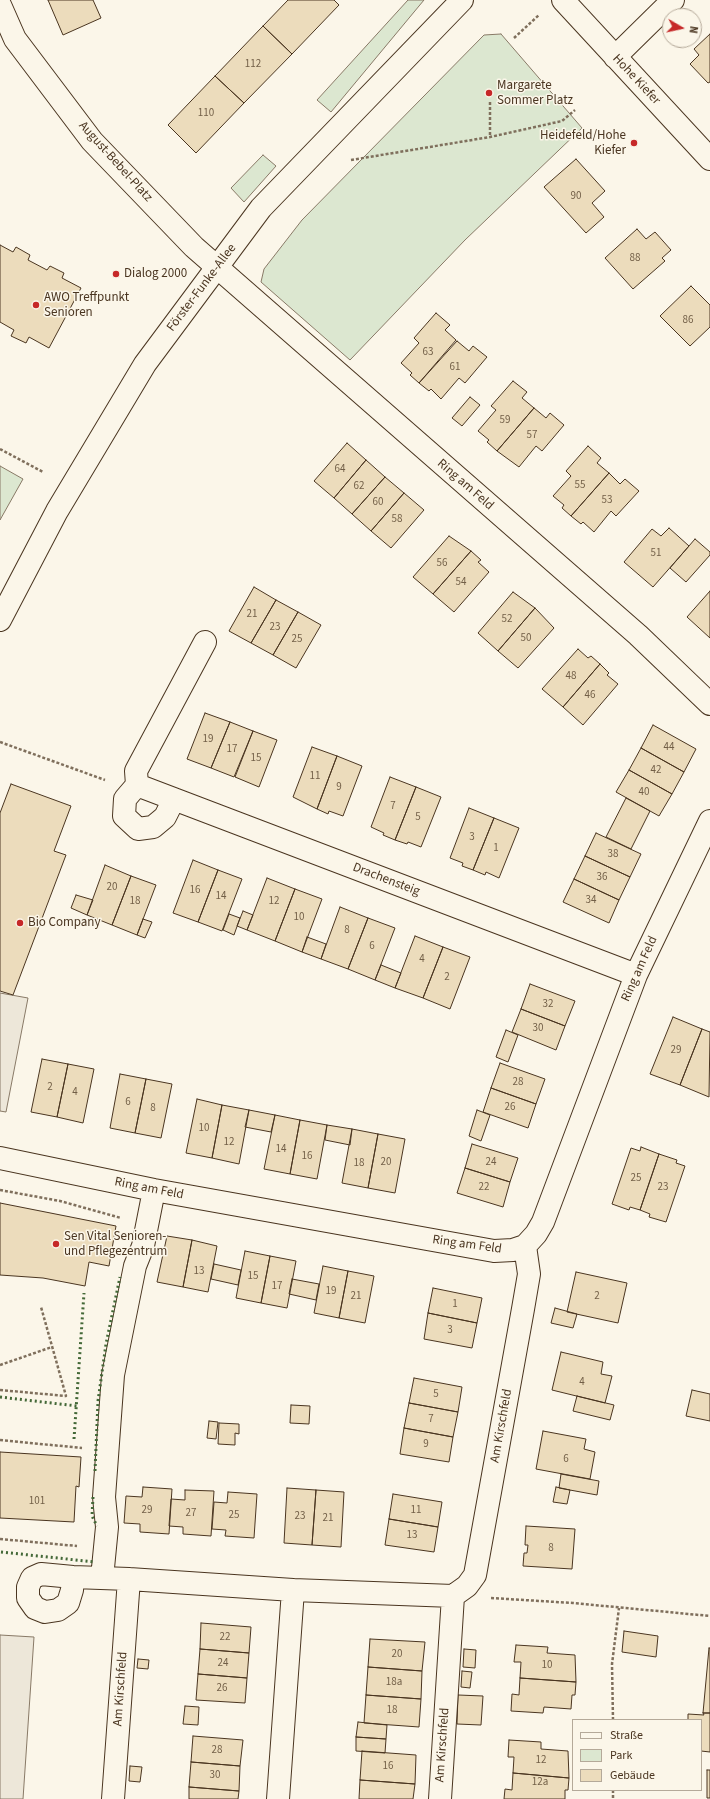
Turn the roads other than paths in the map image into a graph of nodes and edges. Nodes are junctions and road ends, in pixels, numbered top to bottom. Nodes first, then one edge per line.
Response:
1 (462, 0) edge
2 (563, 0) edge
3 (673, 0) edge
4 (0, 5) edge
5 (615, 58) junction
6 (710, 159) edge
7 (217, 268) junction
8 (0, 620) edge
9 (205, 642) dead end
10 (710, 704) edge
11 (137, 784) junction
12 (174, 799) junction
13 (710, 821) edge
14 (636, 975) junction
15 (0, 1158) edge
16 (154, 1190) junction
17 (525, 1246) junction
18 (73, 1577) dead end
19 (102, 1578) junction
20 (129, 1579) junction
21 (293, 1590) junction
22 (453, 1596) junction
23 (113, 1799) edge
24 (278, 1799) edge
25 (440, 1799) edge

1 - 7 street, Förster-Funke-Allee
2 - 5 street, Hohe Kiefer
3 - 5 street
4 - 7 street, August-Bebel-Platz
5 - 6 street, Hohe Kiefer
7 - 8 street, Förster-Funke-Allee
7 - 10 street, Ring am Feld
9 - 11 street
11 - 12 street, Drachensteig
11 - 12 street
12 - 14 street, Drachensteig
13 - 14 street, Ring am Feld
14 - 17 street, Ring am Feld
15 - 16 street, Ring am Feld
16 - 17 street, Ring am Feld
16 - 19 street
17 - 22 street, Am Kirschfeld
18 - 19 street
19 - 20 street
20 - 21 street
20 - 23 street, Am Kirschfeld
21 - 22 street
21 - 24 street
22 - 25 street, Am Kirschfeld

